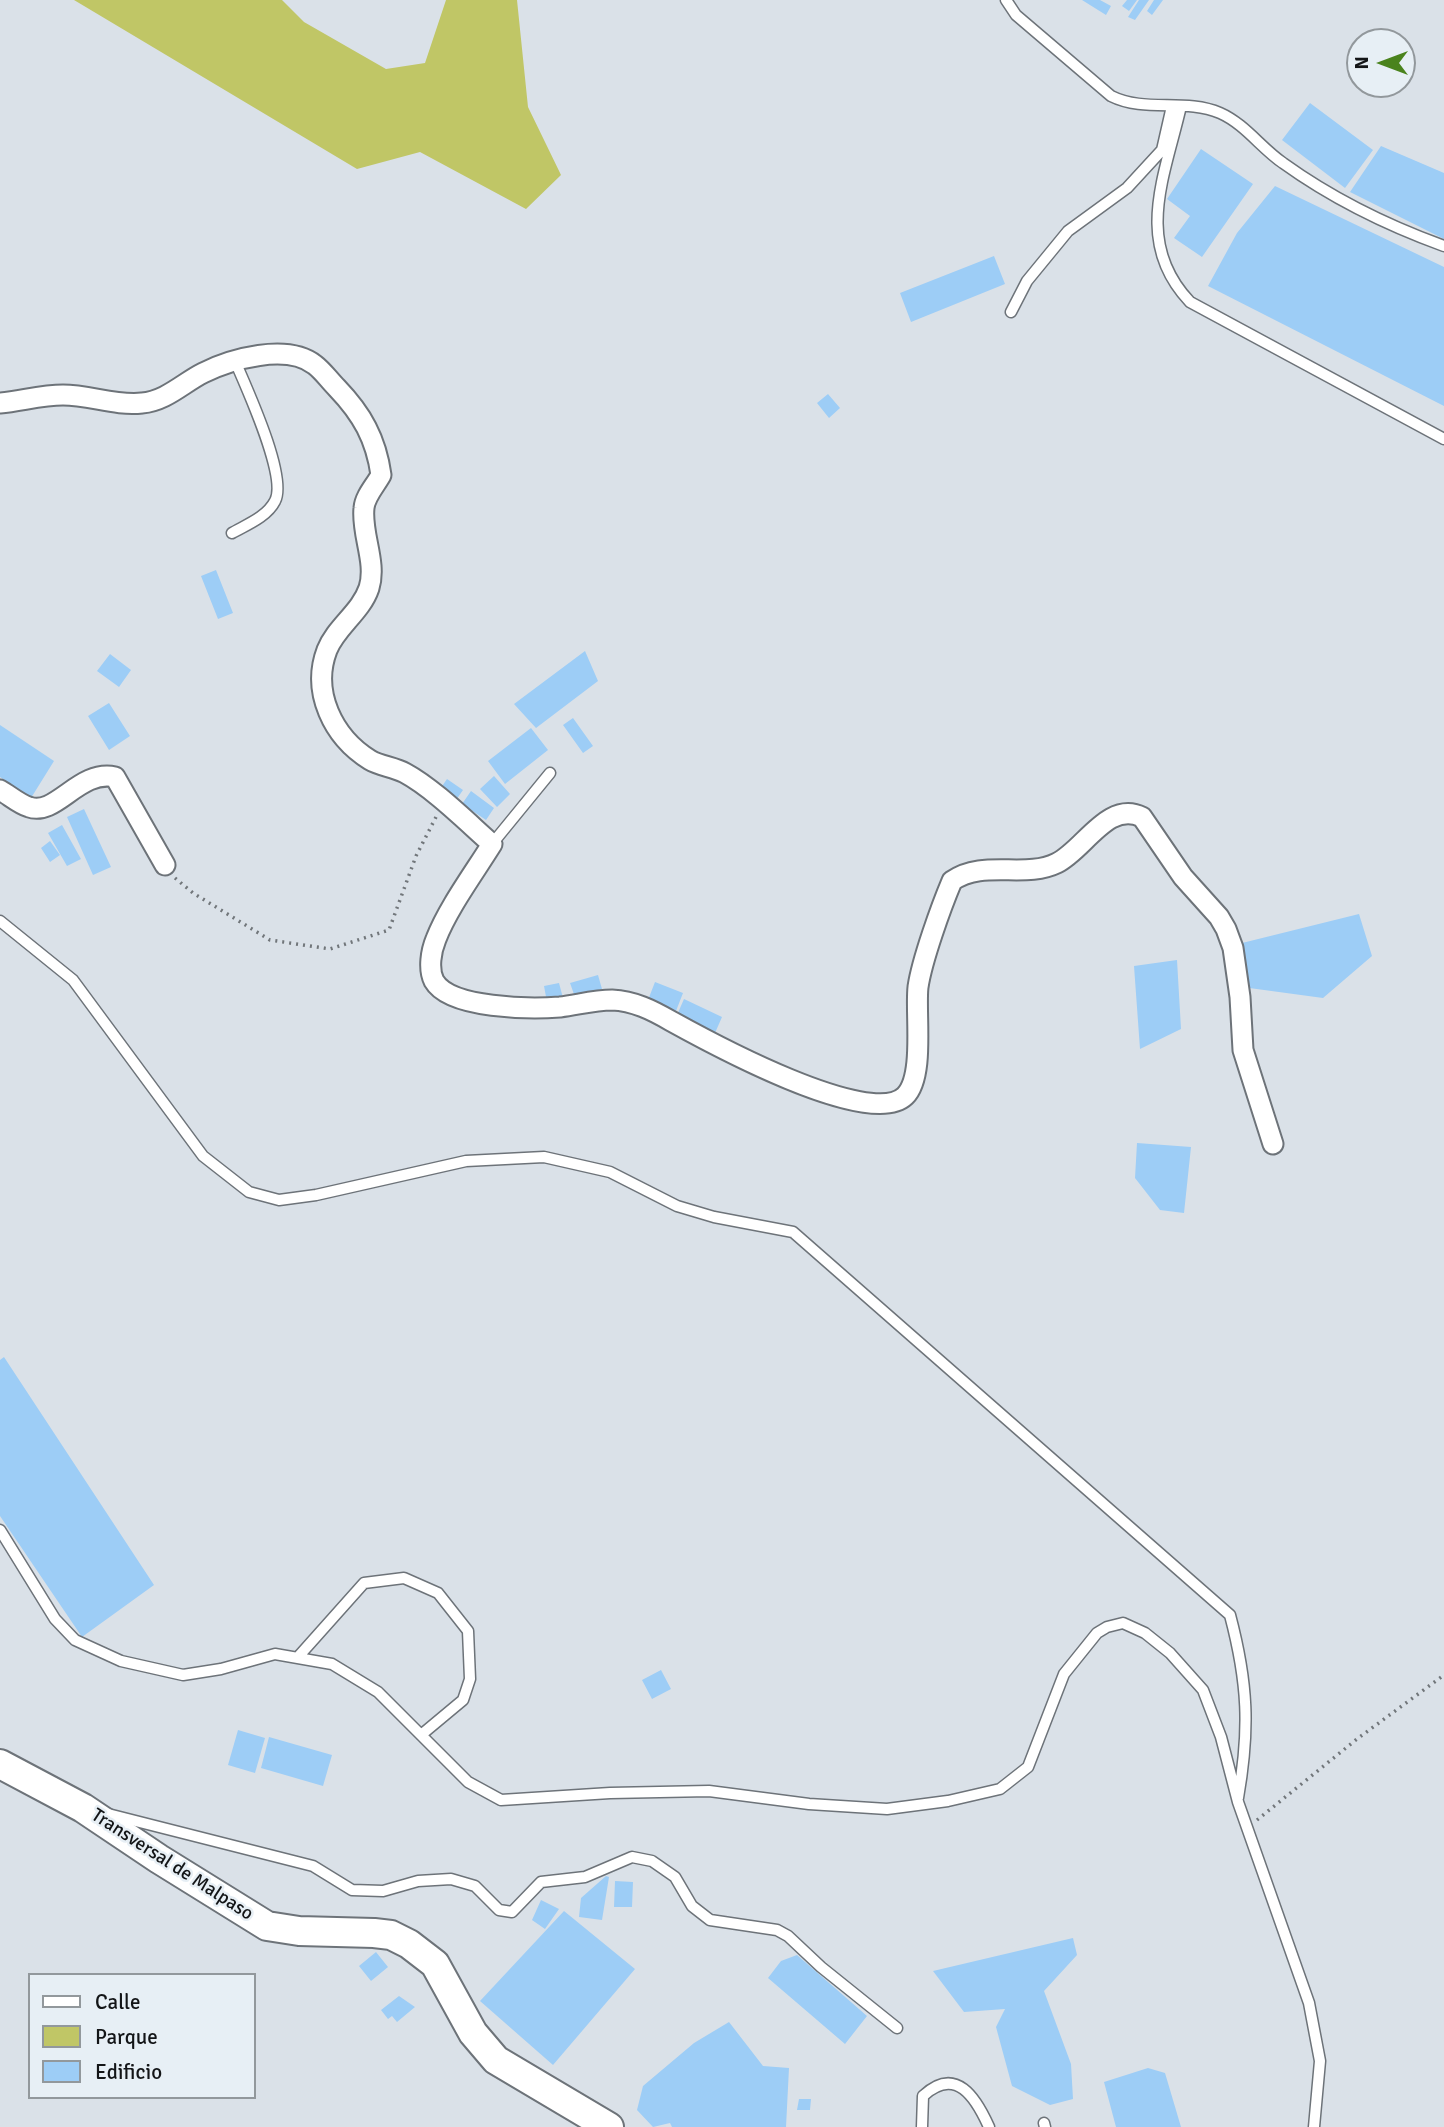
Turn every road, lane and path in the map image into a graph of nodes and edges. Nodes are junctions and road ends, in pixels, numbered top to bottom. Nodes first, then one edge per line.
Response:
1 (1006, 0) edge
2 (1176, 106) junction
3 (1444, 246) edge
4 (1012, 312) dead end
5 (235, 361) junction
6 (0, 403) edge
7 (1444, 439) edge
8 (232, 533) dead end
9 (551, 773) dead end
10 (0, 790) edge
11 (442, 802) junction
12 (492, 844) junction
13 (165, 865) joint
14 (0, 921) edge
15 (1273, 1144) dead end
16 (0, 1530) edge
17 (298, 1657) junction
18 (1444, 1675) edge
19 (421, 1735) junction
20 (0, 1764) edge
21 (1238, 1802) junction
22 (83, 1808) junction
23 (1247, 1828) junction
24 (897, 2028) dead end
25 (609, 2127) edge
26 (922, 2127) edge
27 (989, 2127) edge
28 (1314, 2127) edge

1 - 2 lane
2 - 3 lane
2 - 4 lane
2 - 7 lane
5 - 6 street
5 - 8 lane
5 - 11 street
9 - 12 lane
10 - 13 street
11 - 12 street
11 - 13 path
12 - 15 street
14 - 21 lane
16 - 17 lane
17 - 19 lane
17 - 19 lane
18 - 23 path
19 - 21 lane
20 - 22 main road, Transversal de Malpaso
21 - 23 lane
22 - 24 lane
22 - 25 main road, Transversal de Malpaso
23 - 28 lane
26 - 27 lane

